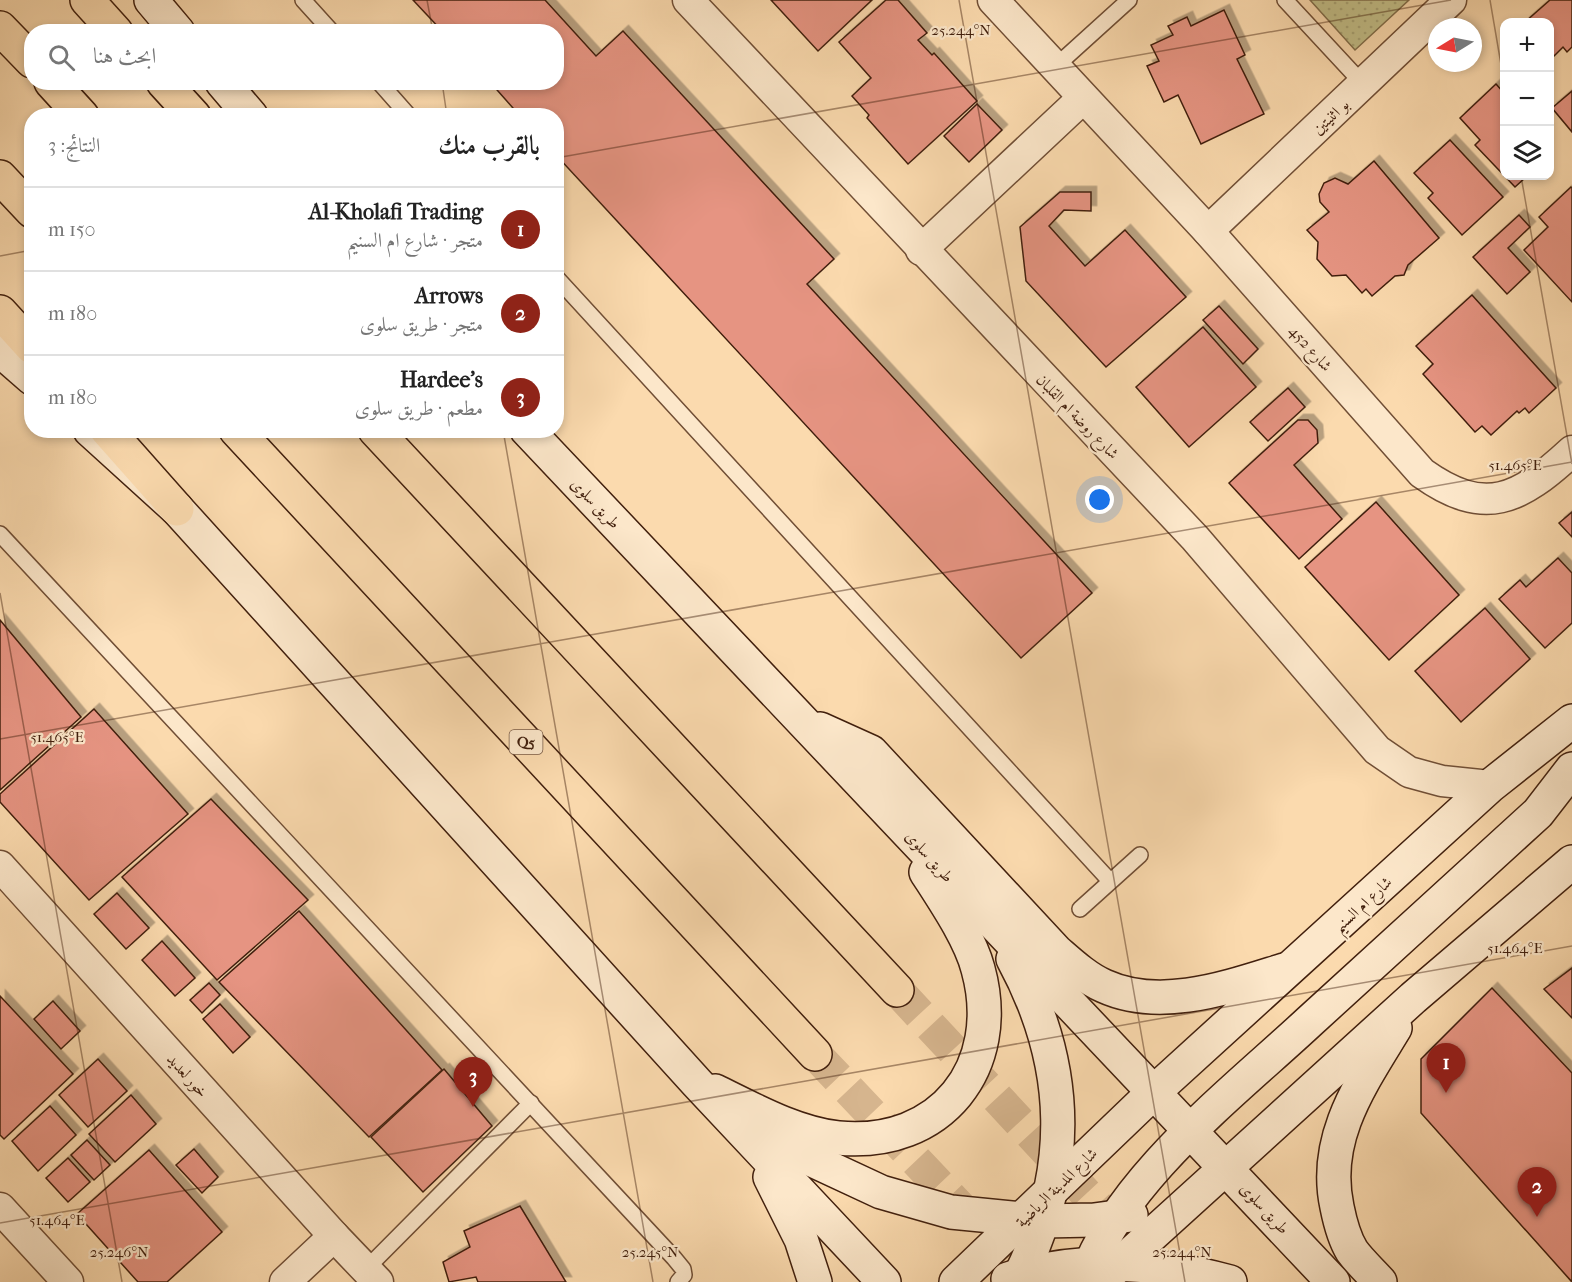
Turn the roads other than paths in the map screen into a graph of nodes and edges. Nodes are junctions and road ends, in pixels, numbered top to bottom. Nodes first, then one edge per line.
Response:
1 (87, 0) edge
2 (151, 0) edge
3 (303, 0) edge
4 (688, 0) edge
5 (993, 0) edge
6 (1129, 0) edge
7 (1285, 0) edge
8 (1451, 0) edge
9 (109, 24) edge
10 (171, 24) edge
11 (325, 24) edge
12 (0, 28) edge
13 (24, 53) edge
14 (1055, 68) junction
15 (1362, 84) junction
16 (58, 90) edge
17 (170, 90) edge
18 (229, 90) edge
19 (386, 90) edge
20 (1083, 98) junction
21 (75, 108) edge
22 (187, 108) edge
23 (244, 108) edge
24 (402, 108) edge
25 (0, 177) edge
26 (24, 202) edge
27 (1208, 231) junction
28 (921, 250) junction
29 (564, 286) edge
30 (0, 312) edge
31 (24, 338) edge
32 (0, 350) edge
33 (24, 371) edge
34 (99, 438) edge
35 (114, 438) edge
36 (243, 438) edge
37 (382, 438) edge
38 (535, 438) edge
39 (1572, 451) edge
40 (177, 509) junction
41 (0, 534) edge
42 (1572, 721) edge
43 (805, 722) junction
44 (1572, 769) edge
45 (1490, 786) junction
46 (883, 804) junction
47 (1140, 855) dead end
48 (1572, 862) edge
49 (0, 866) edge
50 (1110, 881) junction
51 (1080, 909) dead end
52 (996, 928) junction
53 (1294, 966) junction
54 (897, 990) tunnel mouth
55 (1413, 998) junction
56 (815, 1054) tunnel mouth
57 (697, 1083) junction
58 (1155, 1091) junction
59 (531, 1102) junction
60 (737, 1125) junction
61 (1191, 1130) junction
62 (1227, 1167) junction
63 (0, 1208) edge
64 (1039, 1212) junction
65 (1116, 1218) junction
66 (334, 1236) junction
67 (1099, 1273) edge
68 (372, 1276) edge
69 (1012, 1280) edge
70 (68, 1282) edge
71 (285, 1282) edge
72 (678, 1282) edge
73 (814, 1282) edge
74 (884, 1282) edge
75 (956, 1282) edge
76 (1230, 1282) edge
77 (1333, 1282) edge
78 (1380, 1282) edge

1 - 9 highway
2 - 10 main road
3 - 11 lane
4 - 28 street, شارع روضة ام القلبان
5 - 14 street, شارع 452
6 - 14 lane
7 - 15 lane
8 - 15 street, بو اثنيتين
12 - 13 highway
14 - 20 street, شارع 452
15 - 27 street, بو اثنيتين
16 - 21 highway
17 - 22 highway
18 - 23 main road
19 - 24 lane
20 - 27 street, شارع 452
20 - 28 street
25 - 26 highway
27 - 39 street, شارع 452
28 - 45 street, شارع روضة ام القلبان
29 - 50 lane
30 - 31 highway
32 - 33 main road
34 - 40 main road
35 - 40 highway
36 - 56 highway, Q5
37 - 54 highway
38 - 43 main road, طريق سلوى
40 - 57 main road
41 - 59 lane
42 - 45 main road, شارع ام السنيم
43 - 46 main road, طريق سلوى
43 - 53 main road
44 - 61 main road
45 - 53 main road, شارع ام السنيم
46 - 52 main road, طريق سلوى
46 - 57 main road
47 - 50 lane
48 - 55 main road
49 - 66 street, خور لعديد
50 - 51 lane
52 - 58 main road, طريق سلوى
52 - 64 main road
53 - 58 main road, شارع ام السنيم
55 - 62 main road
55 - 78 main road
57 - 60 main road
58 - 61 main road, طريق سلوى
58 - 64 main road, شارع المدينة الرياضية
59 - 68 lane
59 - 72 lane
60 - 64 main road
60 - 73 main road
60 - 74 main road
61 - 62 main road, طريق سلوى
61 - 65 main road
62 - 65 main road
62 - 67 main road
62 - 77 main road, طريق سلوى
63 - 70 street
64 - 65 main road
64 - 69 main road
64 - 75 main road, شارع المدينة الرياضية
65 - 67 main road
66 - 68 street, خور لعديد
66 - 71 street
67 - 69 main road
67 - 76 main road

